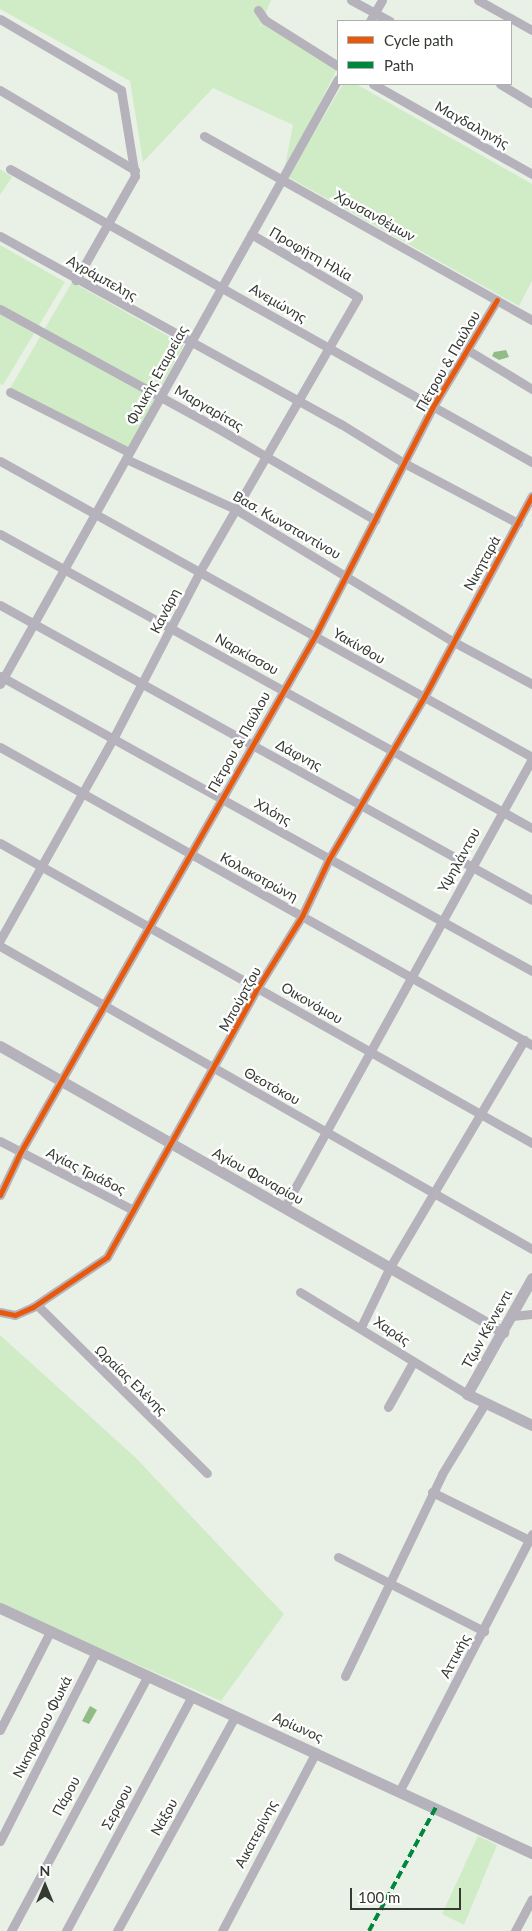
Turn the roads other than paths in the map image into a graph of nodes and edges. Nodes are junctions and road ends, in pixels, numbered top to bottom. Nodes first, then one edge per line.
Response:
1 (350, 0) edge
2 (382, 0) edge
3 (478, 0) edge
4 (258, 10) dead end
5 (373, 17) edge
6 (0, 19) edge
7 (386, 20) edge
8 (532, 30) edge
9 (337, 65) edge
10 (337, 81) edge
11 (375, 85) edge
12 (502, 85) edge
13 (0, 90) edge
14 (532, 103) edge
15 (204, 136) dead end
16 (10, 169) dead end
17 (135, 170) junction
18 (532, 174) edge
19 (281, 180) junction
20 (106, 226) junction
21 (251, 234) junction
22 (0, 236) edge
23 (76, 280) junction
24 (223, 287) junction
25 (358, 297) joint
26 (497, 300) junction
27 (0, 310) edge
28 (532, 320) edge
29 (191, 343) junction
30 (327, 347) junction
31 (466, 349) junction
32 (532, 389) edge
33 (10, 392) dead end
34 (162, 397) junction
35 (296, 401) junction
36 (432, 408) junction
37 (128, 456) junction
38 (265, 456) junction
39 (0, 461) edge
40 (532, 462) edge
41 (404, 463) junction
42 (532, 496) edge
43 (235, 509) junction
44 (95, 514) junction
45 (375, 520) junction
46 (518, 523) junction
47 (0, 534) edge
48 (65, 569) junction
49 (200, 570) junction
50 (346, 575) junction
51 (0, 605) edge
52 (34, 623) junction
53 (173, 628) junction
54 (316, 634) junction
55 (454, 642) junction
56 (1, 679) edge
57 (142, 683) junction
58 (532, 684) edge
59 (282, 689) junction
60 (424, 697) junction
61 (113, 739) junction
62 (251, 746) junction
63 (0, 747) edge
64 (394, 750) junction
65 (532, 758) edge
66 (82, 794) junction
67 (221, 799) junction
68 (362, 803) junction
69 (503, 811) junction
70 (532, 828) edge
71 (0, 843) edge
72 (191, 854) junction
73 (329, 859) junction
74 (41, 866) junction
75 (472, 867) junction
76 (532, 900) edge
77 (302, 916) junction
78 (441, 921) junction
79 (151, 927) junction
80 (0, 940) edge
81 (0, 946) edge
82 (532, 971) edge
83 (411, 975) junction
84 (258, 988) junction
85 (103, 1005) junction
86 (528, 1042) edge
87 (0, 1046) edge
88 (369, 1051) junction
89 (214, 1070) junction
90 (61, 1080) junction
91 (480, 1114) junction
92 (326, 1132) junction
93 (0, 1141) edge
94 (532, 1144) edge
95 (171, 1145) junction
96 (20, 1152) junction
97 (433, 1193) junction
98 (0, 1195) edge
99 (284, 1208) junction
100 (133, 1210) junction
101 (532, 1249) edge
102 (390, 1267) junction
103 (532, 1278) edge
104 (300, 1292) dead end
105 (37, 1305) junction
106 (0, 1312) edge
107 (532, 1314) edge
108 (512, 1316) junction
109 (361, 1327) junction
110 (503, 1332) junction
111 (413, 1362) junction
112 (467, 1394) junction
113 (484, 1405) junction
114 (388, 1407) dead end
115 (532, 1425) edge
116 (207, 1473) dead end
117 (432, 1492) junction
118 (530, 1537) edge
119 (338, 1557) dead end
120 (390, 1584) junction
121 (1, 1610) edge
122 (484, 1631) junction
123 (50, 1632) junction
124 (96, 1652) junction
125 (148, 1675) junction
126 (345, 1676) dead end
127 (192, 1696) junction
128 (235, 1716) junction
129 (0, 1730) edge
130 (316, 1752) junction
131 (400, 1790) junction
132 (0, 1841) edge
133 (532, 1853) edge
134 (532, 1899) edge
135 (11, 1931) edge
136 (66, 1931) edge
137 (117, 1931) edge
138 (222, 1931) edge
139 (515, 1931) edge

1 - 5 street
2 - 5 street
3 - 8 street
4 - 9 street
5 - 7 street
6 - 17 street
10 - 19 street, Φιλικής Εταιρείας
11 - 18 street, Μαγδαληνής
12 - 14 street
13 - 17 street
15 - 19 street, Χρυσανθέμων
16 - 20 street, Ανεμώνης
17 - 20 street
19 - 21 street, Φιλικής Εταιρείας
19 - 26 street, Χρυσανθέμων
20 - 23 street
20 - 24 street, Ανεμώνης
21 - 24 street, Φιλικής Εταιρείας
21 - 25 street, Προφήτη Ηλία
22 - 23 street, Αγράμπελης
23 - 29 street, Αγράμπελης
24 - 29 street, Φιλικής Εταιρείας
24 - 30 street, Ανεμώνης
25 - 30 street, Κανάρη
26 - 28 street, Χρυσανθέμων
26 - 31 street, Πέτρου & Παύλου
27 - 34 street, Μαργαρίτας
29 - 34 street, Φιλικής Εταιρείας
29 - 35 street, Αγράμπελης
30 - 35 street, Κανάρη
30 - 36 street, Ανεμώνης
31 - 32 street
31 - 36 street, Πέτρου & Παύλου
33 - 37 street, Βασ. Κωνσταντίνου
34 - 37 street, Φιλικής Εταιρείας
34 - 38 street, Μαργαρίτας
35 - 38 street, Κανάρη
35 - 41 street, Αγράμπελης
36 - 40 street, Ανεμώνης
36 - 41 street, Πέτρου & Παύλου
37 - 43 street, Βασ. Κωνσταντίνου
37 - 44 street, Φιλικής Εταιρείας
38 - 43 street, Κανάρη
38 - 45 street, Μαργαρίτας
39 - 44 street, Υακίνθου
41 - 45 street, Πέτρου & Παύλου
41 - 46 street, Αγράμπελης
42 - 46 street, Νικηταρά
43 - 49 street, Κανάρη
43 - 50 street, Βασ. Κωνσταντίνου
44 - 48 street, Φιλικής Εταιρείας
44 - 49 street, Υακίνθου
45 - 50 street, Πέτρου & Παύλου
46 - 55 street, Νικηταρά
47 - 48 street, Ναρκίσσου
48 - 52 street, Φιλικής Εταιρείας
48 - 53 street, Ναρκίσσου
49 - 53 street, Κανάρη
49 - 54 street, Υακίνθου
50 - 54 street, Πέτρου & Παύλου
50 - 55 street, Βασ. Κωνσταντίνου
51 - 52 street, Δάφνης
52 - 56 street, Φιλικής Εταιρείας
52 - 57 street, Δάφνης
53 - 57 street, Κανάρη
53 - 59 street, Ναρκίσσου
54 - 59 street, Πέτρου & Παύλου
54 - 60 street, Υακίνθου
55 - 58 street, Βασ. Κωνσταντίνου
55 - 60 street, Μπούρτζου
56 - 61 street, Χλόης
57 - 61 street, Κανάρη
57 - 62 street, Δάφνης
59 - 62 street, Πέτρου & Παύλου
59 - 64 street, Ναρκίσσου
60 - 64 street, Μπούρτζου
60 - 65 street, Υακίνθου
61 - 66 street, Κανάρη
61 - 67 street, Χλόης
62 - 67 street, Πέτρου & Παύλου
62 - 68 street, Δάφνης
63 - 66 street, Κολοκοτρώνη
64 - 68 street, Μπούρτζου
64 - 69 street, Ναρκίσσου
65 - 69 street, Υψηλάντου
66 - 72 street, Κολοκοτρώνη
66 - 74 street, Κανάρη
67 - 72 street, Πέτρου & Παύλου
67 - 73 street, Χλόης
68 - 73 street, Μπούρτζου
68 - 75 street, Δάφνης
69 - 70 street, Ναρκίσσου
69 - 75 street, Υψηλάντου
71 - 74 street, Οικονόμου
72 - 77 street, Κολοκοτρώνη
72 - 79 street, Πέτρου & Παύλου
73 - 77 street, Μπούρτζου
73 - 78 street, Χλόης
74 - 79 street, Οικονόμου
74 - 80 street, Κανάρη
75 - 76 street, Δάφνης
75 - 78 street, Υψηλάντου
77 - 83 street, Κολοκοτρώνη
77 - 84 street, Μπούρτζου
78 - 82 street, Χλόης
78 - 83 street, Υψηλάντου
79 - 84 street, Οικονόμου
79 - 85 street, Πέτρου & Παύλου
81 - 85 street, Θεοτόκου
83 - 86 street, Κολοκοτρώνη
83 - 88 street, Υψηλάντου
84 - 88 street, Οικονόμου
84 - 89 street, Μπούρτζου
85 - 89 street, Θεοτόκου
85 - 90 street, Πέτρου & Παύλου
86 - 91 street
87 - 90 street, Αγίου Φαναρίου
88 - 91 street, Οικονόμου
88 - 92 street, Υψηλάντου
89 - 92 street, Θεοτόκου
89 - 95 street, Μπούρτζου
90 - 95 street, Αγίου Φαναρίου
90 - 96 street, Πέτρου & Παύλου
91 - 94 street, Οικονόμου
91 - 97 street
92 - 97 street, Θεοτόκου
92 - 99 street, Υψηλάντου
93 - 96 street, Αγίας Τριάδος
95 - 99 street, Αγίου Φαναρίου
95 - 100 street, Μπούρτζου
96 - 98 street, Πέτρου & Παύλου
96 - 100 street, Αγίας Τριάδος
97 - 101 street, Θεοτόκου
97 - 102 street
99 - 102 street, Αγίου Φαναρίου
100 - 105 street, Μπούρτζου
102 - 109 street
102 - 110 street, Αγίου Φαναρίου
103 - 108 street, Τζων Κέννεντι
104 - 109 street, Χαράς
105 - 106 street, Μπούρτζου
105 - 116 street, Ωραίας Ελένης
107 - 108 street
108 - 110 street, Τζων Κέννεντι
109 - 111 street, Χαράς
110 - 112 street, Τζων Κέννεντι
111 - 112 street, Χαράς
111 - 114 street
112 - 113 street
113 - 115 street
113 - 117 street
117 - 118 street
117 - 120 street
118 - 122 street, Αττικής
119 - 120 street
120 - 122 street
120 - 126 street
121 - 123 street, Αρίωνος
122 - 131 street, Αττικής
123 - 124 street, Αρίωνος
123 - 129 street
124 - 125 street, Αρίωνος
124 - 132 street, Νικηφόρου Φωκά
125 - 127 street, Αρίωνος
125 - 135 street, Πάρου
127 - 128 street, Αρίωνος
127 - 136 street, Σερφου
128 - 130 street, Αρίωνος
128 - 137 street, Νάξου
130 - 131 street, Αρίωνος
130 - 138 street, Αικατερίνης
131 - 133 street, Αρίωνος
134 - 139 street

